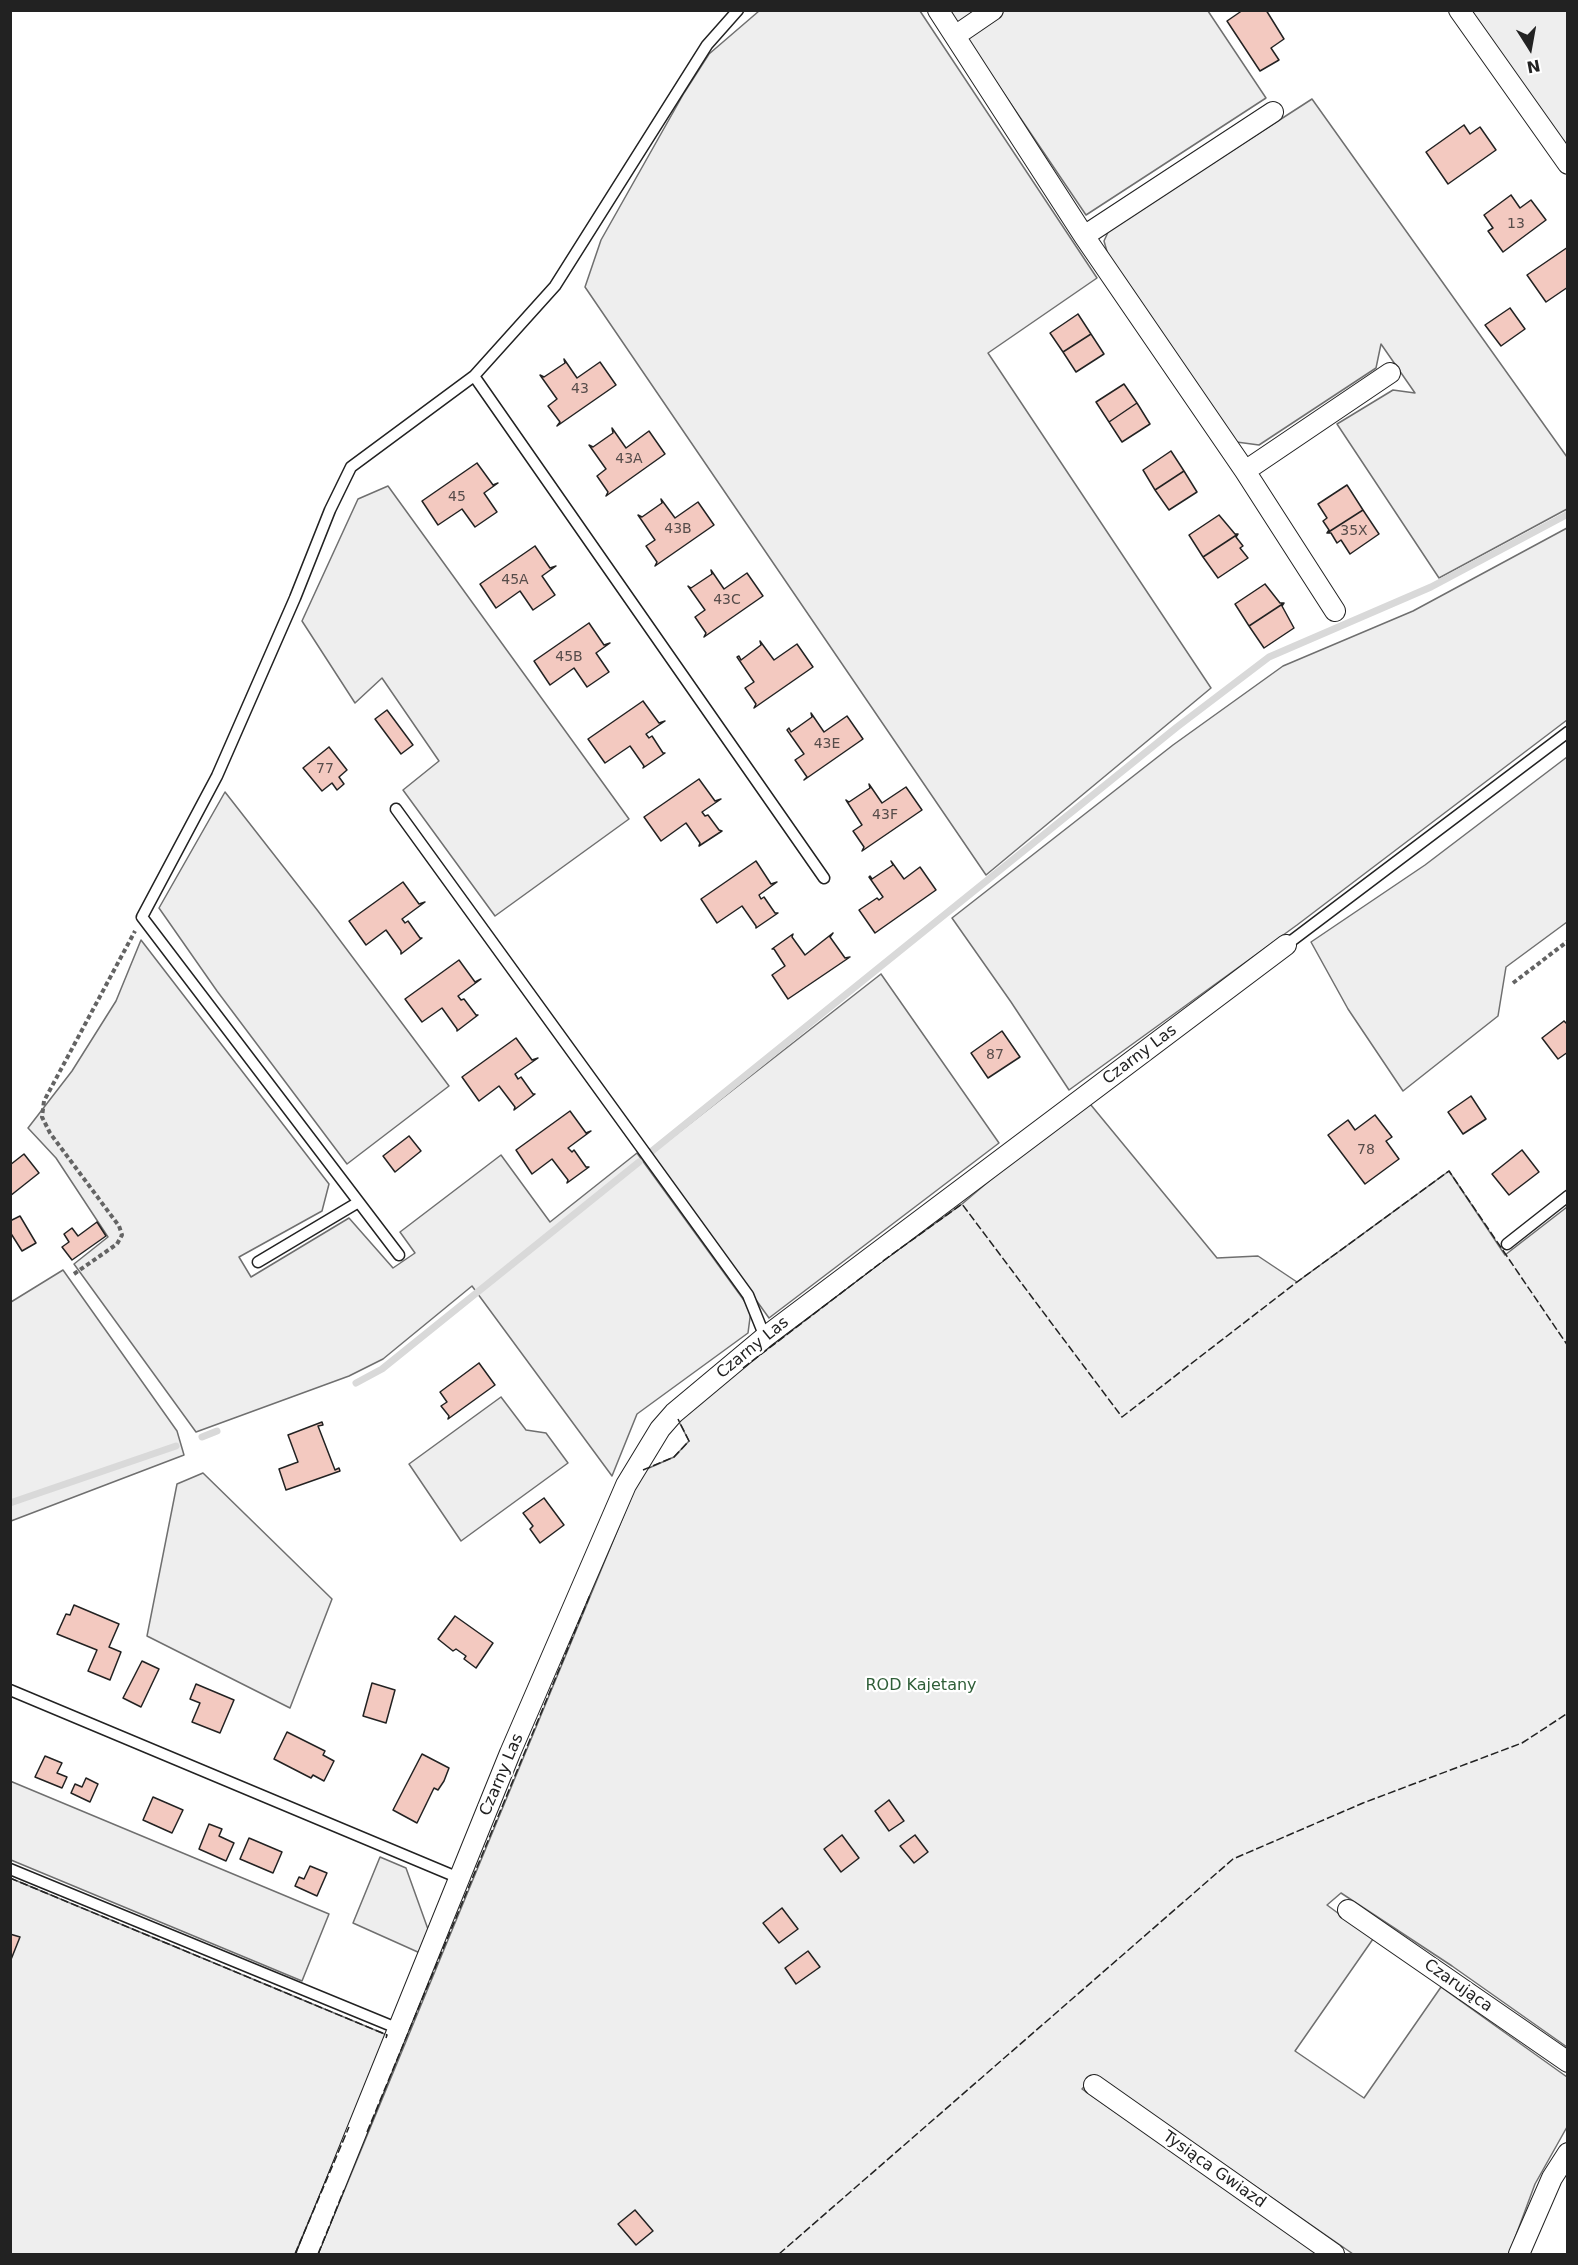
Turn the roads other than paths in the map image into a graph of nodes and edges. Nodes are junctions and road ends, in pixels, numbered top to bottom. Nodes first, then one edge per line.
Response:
1 (738, 10) edge
2 (938, 10) edge
3 (993, 10) edge
4 (1459, 10) edge
5 (955, 36) junction
6 (1273, 112) dead end
7 (1568, 164) edge
8 (1084, 236) junction
9 (1390, 374) dead end
10 (474, 376) junction
11 (1245, 471) junction
12 (1335, 611) dead end
13 (1568, 732) edge
14 (396, 809) dead end
15 (824, 879) dead end
16 (1286, 945) joint
17 (1568, 1196) edge
18 (357, 1203) junction
19 (1507, 1244) dead end
20 (399, 1255) dead end
21 (258, 1262) dead end
22 (765, 1337) junction
23 (10, 1690) edge
24 (10, 1869) edge
25 (459, 1878) junction
26 (1348, 1910) dead end
27 (399, 2029) junction
28 (1568, 2062) edge
29 (1094, 2085) dead end
30 (1568, 2153) edge
31 (1560, 2183) edge
32 (307, 2254) edge
33 (1334, 2254) edge
34 (1519, 2254) edge

1 - 10 lane
2 - 5 street
3 - 5 street
4 - 7 street
5 - 8 street
6 - 8 street
8 - 11 street
9 - 11 street
10 - 15 lane
10 - 18 lane
11 - 12 street
13 - 16 lane, Czarny Las
14 - 22 lane
16 - 22 street, Czarny Las
17 - 19 lane
18 - 20 lane
18 - 21 lane
22 - 25 street, Czarny Las
23 - 25 lane
24 - 27 lane
25 - 27 street, Czarny Las
26 - 28 street, Czarująca
27 - 32 street, Czarny Las
29 - 33 street, Tysiąca Gwiazd
30 - 31 street
31 - 34 street

